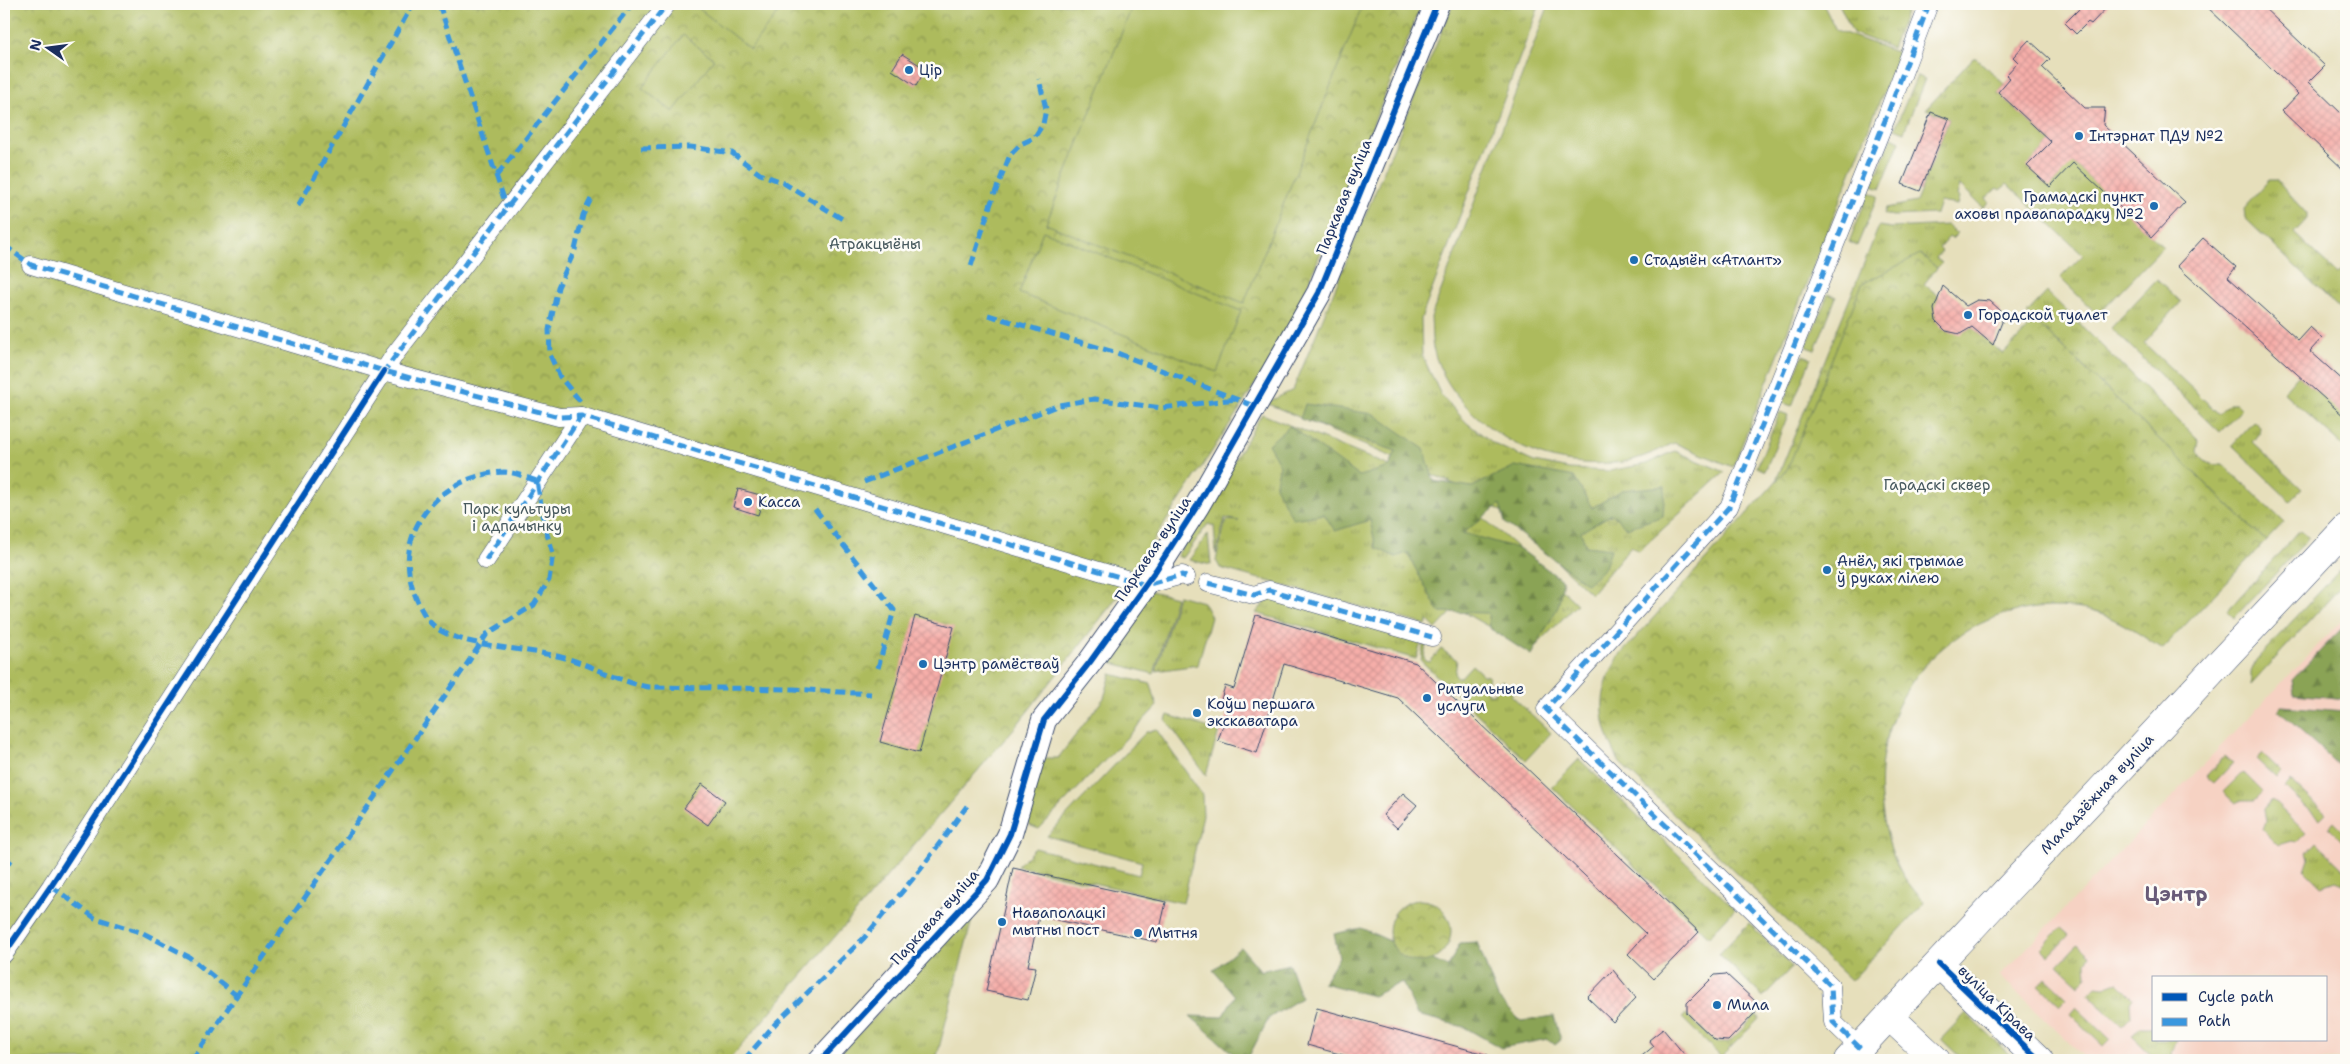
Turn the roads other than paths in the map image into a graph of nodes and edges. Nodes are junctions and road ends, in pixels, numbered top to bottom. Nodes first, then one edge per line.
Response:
1 (667, 4) edge
2 (1436, 4) edge
3 (1929, 4) edge
4 (31, 265) dead end
5 (384, 371) junction
6 (581, 416) junction
7 (2346, 528) edge
8 (486, 560) dead end
9 (1186, 577) dead end
10 (1208, 583) dead end
11 (1146, 585) junction
12 (1432, 637) dead end
13 (4, 954) edge
14 (1939, 964) junction
15 (1890, 1016) junction
16 (1854, 1054) edge
17 (821, 1060) edge
18 (1936, 1060) edge
19 (2039, 1060) edge

1 - 5 street
2 - 11 street, Паркавая вуліца
3 - 16 street
4 - 5 street
5 - 6 street
5 - 13 street
6 - 8 street
6 - 11 street
7 - 14 main road, Маладзёжная вуліца
9 - 11 street
10 - 12 street
11 - 17 street, Паркавая вуліца
14 - 15 main road, Маладзёжная вуліца
14 - 19 main road, вуліца Кірава
15 - 16 main road, Маладзёжная вуліца
15 - 18 main road

